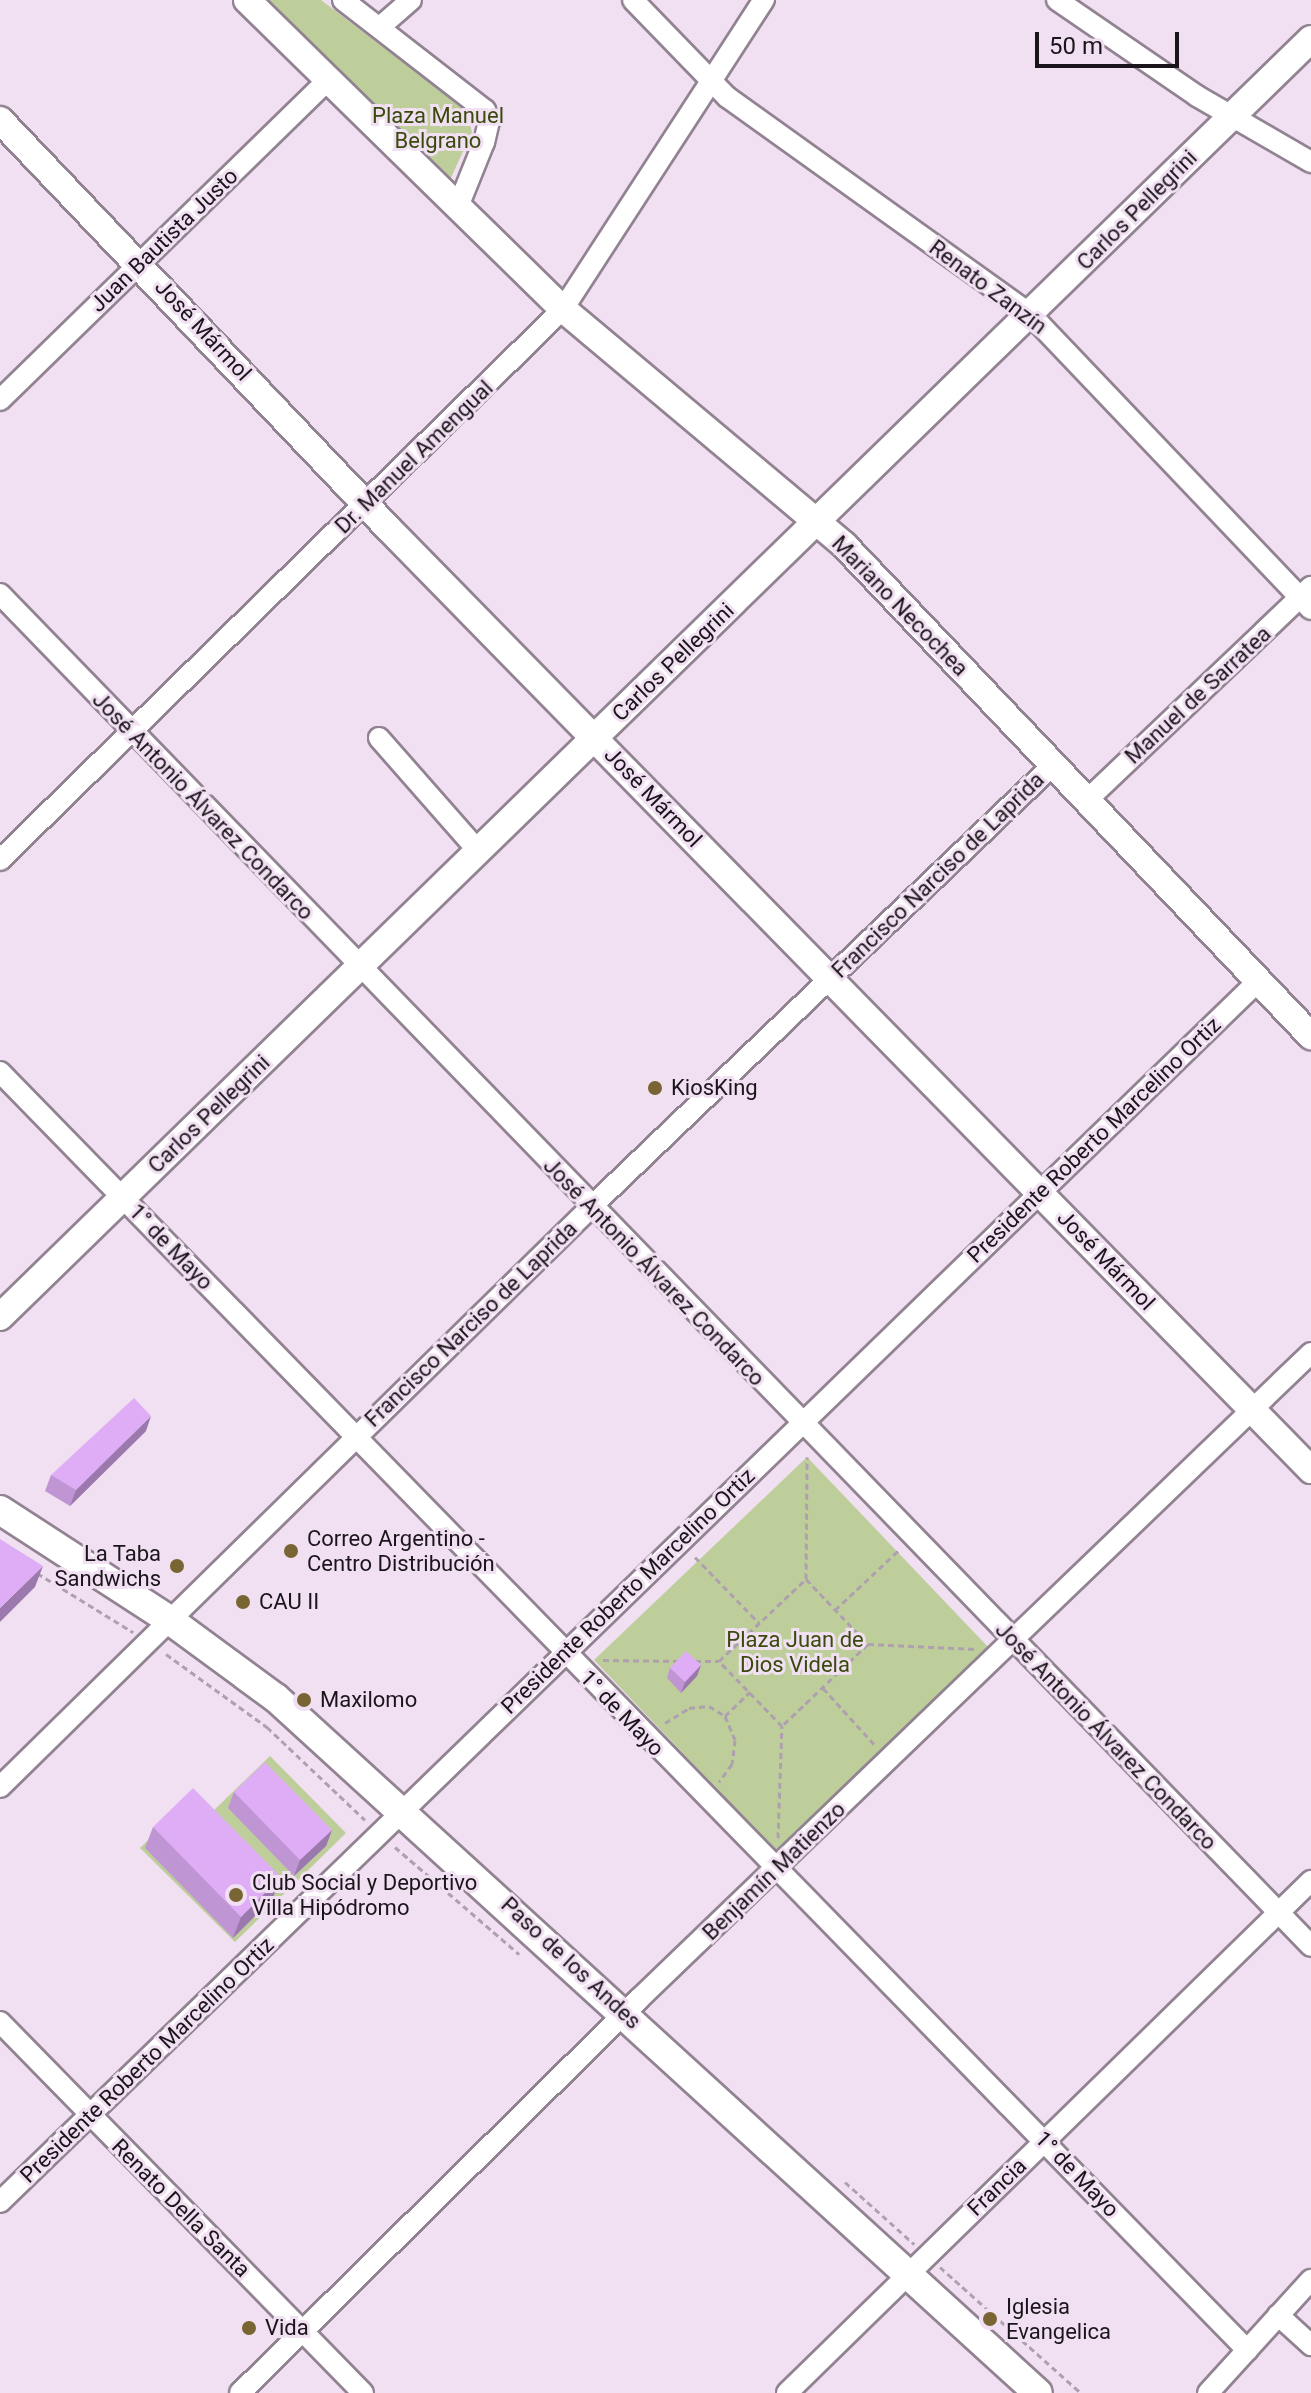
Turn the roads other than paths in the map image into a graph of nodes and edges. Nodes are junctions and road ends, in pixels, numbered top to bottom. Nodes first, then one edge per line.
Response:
1 (247, 0) edge
2 (343, 0) edge
3 (411, 0) edge
4 (633, 0) edge
5 (764, 0) edge
6 (1057, 0) edge
7 (380, 27) junction
8 (1311, 39) edge
9 (328, 80) junction
10 (710, 82) junction
11 (1233, 116) junction
12 (0, 120) edge
13 (1311, 162) edge
14 (457, 209) junction
15 (140, 263) junction
16 (563, 309) junction
17 (1031, 315) junction
18 (0, 400) edge
19 (367, 503) junction
20 (817, 521) junction
21 (0, 594) edge
22 (1307, 598) edge
23 (132, 732) junction
24 (379, 738) dead end
25 (596, 738) junction
26 (1051, 767) junction
27 (1085, 802) junction
28 (479, 852) junction
29 (0, 860) edge
30 (359, 968) junction
31 (830, 978) junction
32 (1258, 981) junction
33 (1311, 1036) edge
34 (0, 1072) edge
35 (1040, 1192) junction
36 (123, 1197) junction
37 (591, 1207) junction
38 (0, 1317) edge
39 (1311, 1353) edge
40 (1252, 1409) junction
41 (801, 1423) junction
42 (354, 1438) junction
43 (1311, 1470) edge
44 (0, 1510) edge
45 (171, 1621) junction
46 (1013, 1640) junction
47 (564, 1653) junction
48 (0, 1787) edge
49 (405, 1810) junction
50 (776, 1862) junction
51 (1311, 1881) edge
52 (1278, 1913) junction
53 (1311, 1946) edge
54 (625, 2013) junction
55 (0, 2022) edge
56 (90, 2115) junction
57 (1045, 2140) junction
58 (0, 2202) edge
59 (907, 2275) junction
60 (1311, 2280) edge
61 (1278, 2315) junction
62 (303, 2331) junction
63 (1311, 2345) edge
64 (1247, 2350) junction
65 (240, 2393) edge
66 (363, 2393) edge
67 (787, 2393) edge
68 (1038, 2393) edge
69 (1208, 2393) edge

1 - 9 street, Mariano Necochea
2 - 7 street
3 - 7 street
4 - 10 street, Renato Zanzín
5 - 10 street, Dr. Manuel Amengual
6 - 11 street
7 - 14 street
8 - 11 street, Carlos Pellegrini
9 - 14 street, Mariano Necochea
9 - 15 street, Juan Bautista Justo
10 - 16 street, Dr. Manuel Amengual
10 - 17 street, Renato Zanzín
11 - 13 street
11 - 17 street, Carlos Pellegrini
12 - 15 street, José Mármol
14 - 16 street, Mariano Necochea
15 - 18 street, Juan Bautista Justo
15 - 19 street, José Mármol
16 - 19 street, Dr. Manuel Amengual
16 - 20 street, Mariano Necochea
17 - 20 street, Carlos Pellegrini
17 - 22 street, Renato Zanzín
19 - 23 street, Dr. Manuel Amengual
19 - 25 street, José Mármol
20 - 25 street, Carlos Pellegrini
20 - 26 street, Mariano Necochea
21 - 23 street, José Antonio Álvarez Condarco
22 - 27 street, Manuel de Sarratea
23 - 29 street, Dr. Manuel Amengual
23 - 30 street, José Antonio Álvarez Condarco
24 - 28 street
25 - 28 street, Carlos Pellegrini
25 - 31 street, José Mármol
26 - 27 street, Mariano Necochea
26 - 31 street, Francisco Narciso de Laprida
27 - 32 street, Mariano Necochea
28 - 30 street, Carlos Pellegrini
30 - 36 street, Carlos Pellegrini
30 - 37 street, José Antonio Álvarez Condarco
31 - 35 street, José Mármol
31 - 37 street, Francisco Narciso de Laprida
32 - 33 street, Mariano Necochea
32 - 35 street, Presidente Roberto Marcelino Ortiz
34 - 36 street, 1° de Mayo
35 - 40 street, José Mármol
35 - 41 street, Presidente Roberto Marcelino Ortiz
36 - 38 street, Carlos Pellegrini
36 - 42 street, 1° de Mayo
37 - 41 street, José Antonio Álvarez Condarco
37 - 42 street, Francisco Narciso de Laprida
39 - 40 street, Benjamín Matienzo
40 - 43 street, José Mármol
40 - 46 street, Benjamín Matienzo
41 - 46 street, José Antonio Álvarez Condarco
41 - 47 street, Presidente Roberto Marcelino Ortiz
42 - 45 street, Francisco Narciso de Laprida
42 - 47 street, 1° de Mayo
44 - 45 main road, Paso de los Andes
45 - 48 street, Francisco Narciso de Laprida
45 - 49 main road, Paso de los Andes
46 - 50 street, Benjamín Matienzo
46 - 52 street, José Antonio Álvarez Condarco
47 - 49 street, Presidente Roberto Marcelino Ortiz
47 - 50 street, 1° de Mayo
49 - 54 main road, Paso de los Andes
49 - 56 street, Presidente Roberto Marcelino Ortiz
50 - 54 street, Benjamín Matienzo
50 - 57 street, 1° de Mayo
51 - 52 street, Francia
52 - 53 street, José Antonio Álvarez Condarco
52 - 57 street, Francia
54 - 59 main road, Paso de los Andes
54 - 62 street, Benjamín Matienzo
55 - 56 street, Renato Della Santa
56 - 58 street, Presidente Roberto Marcelino Ortiz
56 - 62 street, Renato Della Santa
57 - 59 street, Francia
57 - 64 street, 1° de Mayo
59 - 67 street, Francia
59 - 68 main road, Paso de los Andes
60 - 61 street
61 - 63 street
61 - 64 street
62 - 65 street, Benjamín Matienzo
62 - 66 street, Renato Della Santa
64 - 69 street

